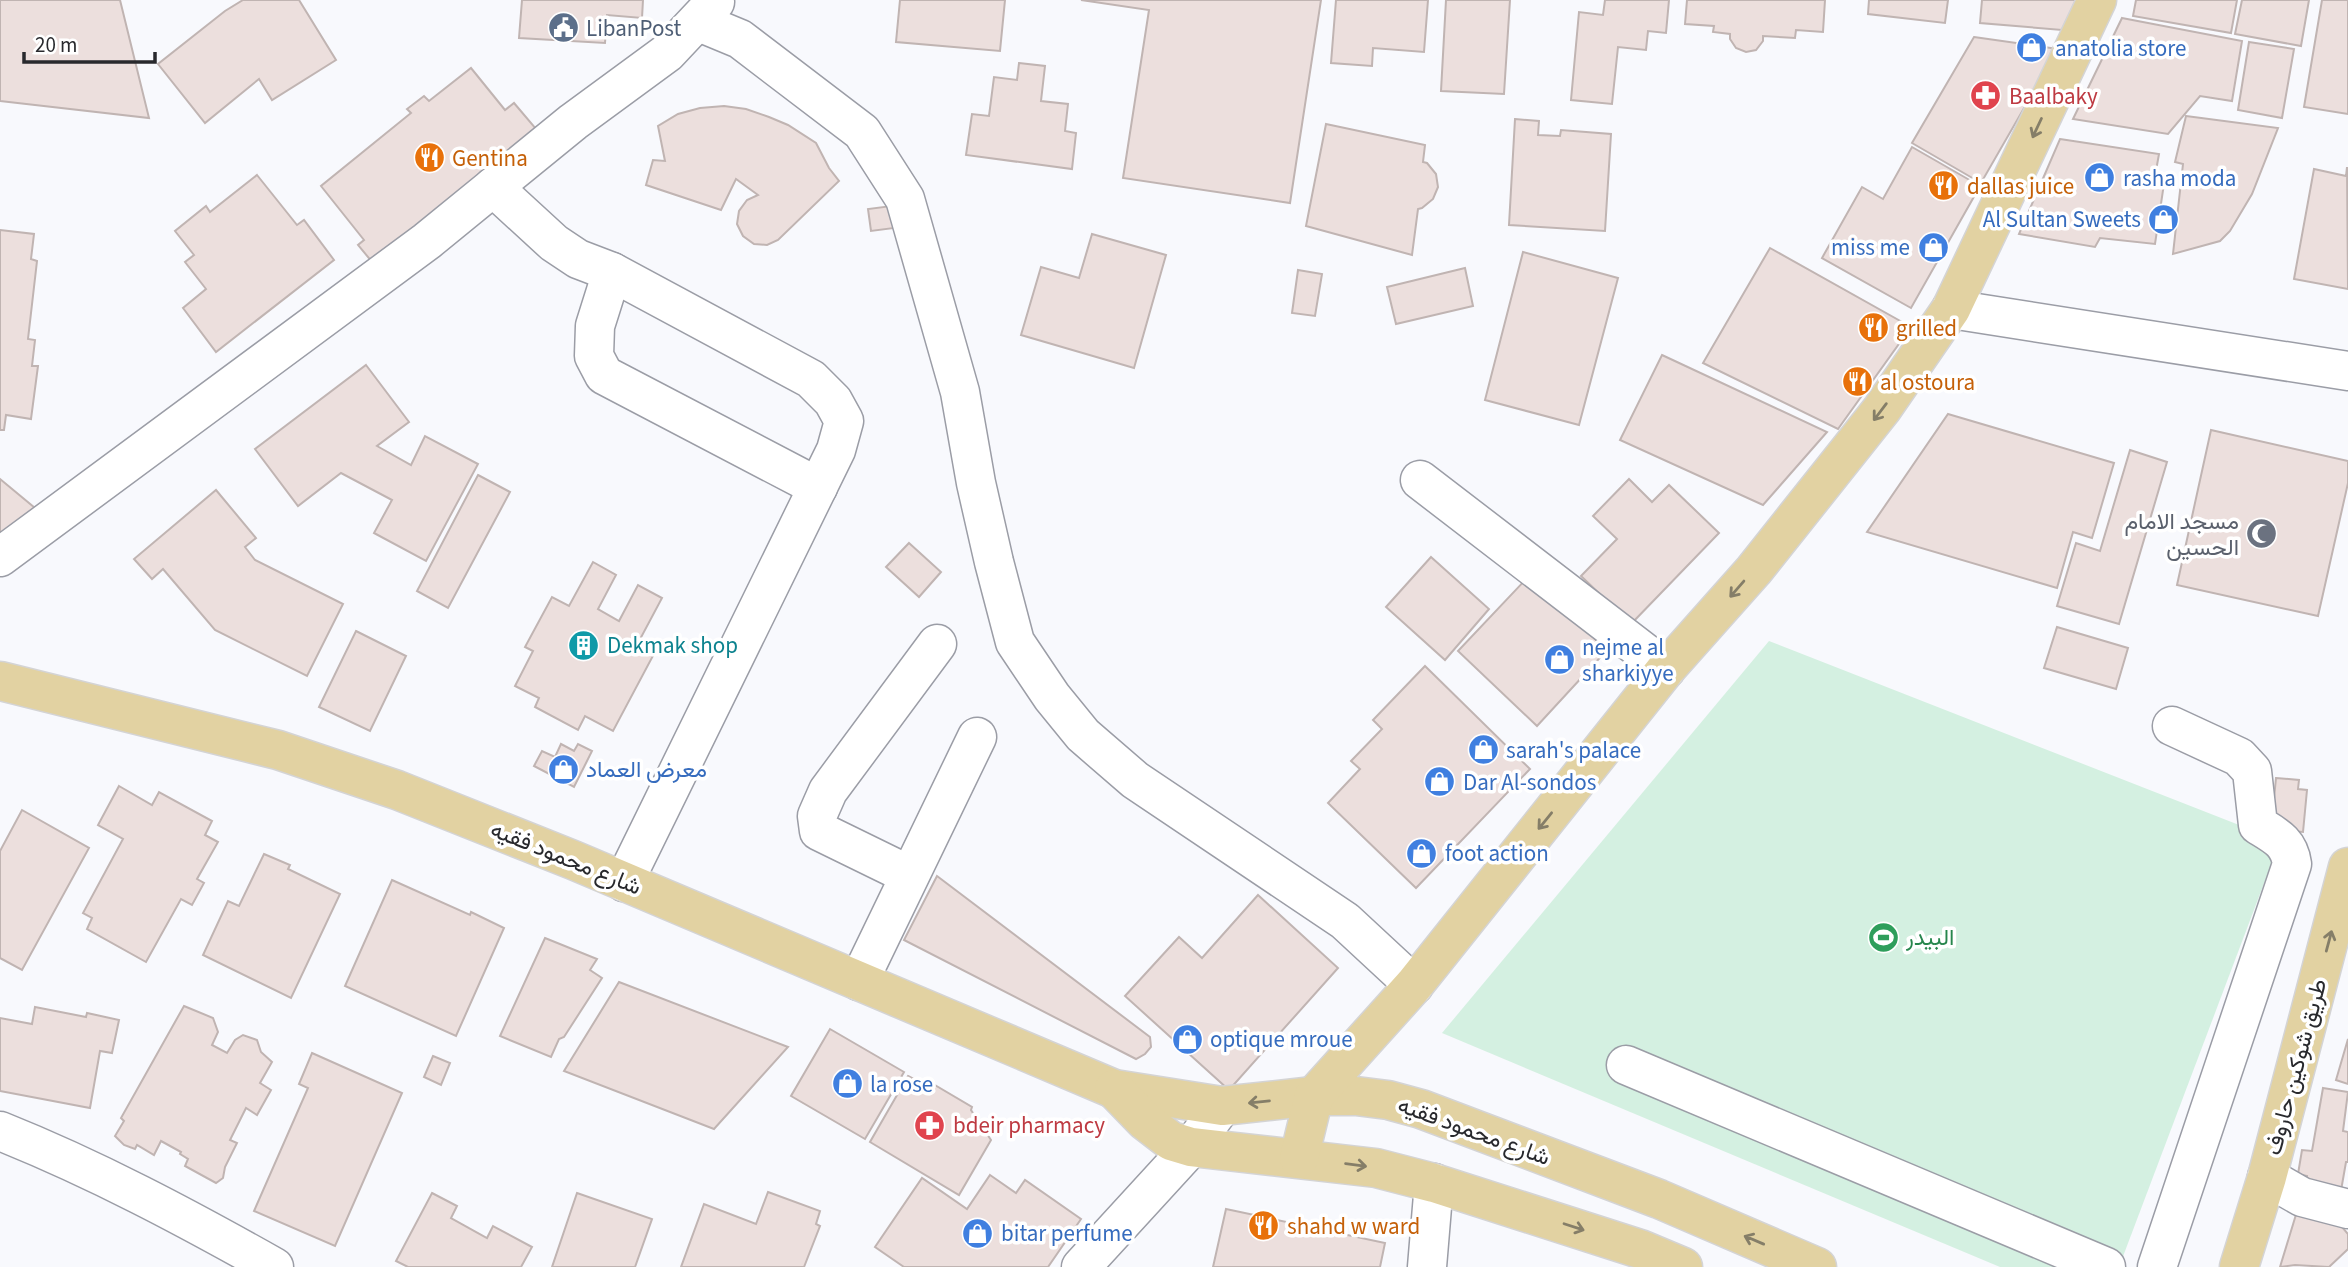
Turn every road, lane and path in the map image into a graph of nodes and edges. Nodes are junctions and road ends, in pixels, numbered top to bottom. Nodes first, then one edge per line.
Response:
1 (2097, 0) edge
2 (707, 11) edge
3 (493, 187) junction
4 (612, 272) junction
5 (1951, 309) junction
6 (2348, 371) edge
7 (1420, 480) dead end
8 (818, 487) junction
9 (0, 557) edge
10 (937, 644) dead end
11 (1666, 669) junction
12 (0, 681) edge
13 (2172, 726) dead end
14 (976, 737) dead end
15 (2348, 867) edge
16 (909, 876) junction
17 (624, 882) junction
18 (859, 981) junction
19 (1414, 985) junction
20 (1626, 1065) dead end
21 (1114, 1089) junction
22 (1314, 1096) junction
23 (1222, 1107) junction
24 (0, 1131) edge
25 (1191, 1147) junction
26 (1299, 1158) junction
27 (2267, 1177) junction
28 (1434, 1182) junction
29 (2348, 1209) edge
30 (274, 1267) edge
31 (1081, 1267) edge
32 (1427, 1267) edge
33 (1683, 1267) edge
34 (1817, 1267) edge
35 (2106, 1267) edge
36 (2157, 1267) edge
37 (2239, 1267) edge

1 -> 5 main road
2 - 3 street
2 - 19 street
3 - 4 street
3 - 9 street
4 - 8 street
4 - 8 street
5 - 6 street
5 -> 11 main road
7 - 11 street
8 - 17 street
10 - 16 street
11 -> 19 main road
12 - 17 main road, شارع محمود فقيه
13 - 36 street
14 - 16 street
27 -> 15 main road, طريق شوكين حاروف
16 - 18 street
17 - 18 main road, شارع محمود فقيه
18 - 21 main road, شارع محمود فقيه
19 - 22 main road
20 - 35 street
21 - 23 main road, شارع محمود فقيه
21 - 25 main road, شارع محمود فقيه
22 -> 23 main road, شارع محمود فقيه
22 - 26 main road
34 -> 22 main road, شارع محمود فقيه
23 - 25 street
24 - 30 street
25 - 26 main road, شارع محمود فقيه
25 - 31 street
26 -> 28 main road, شارع محمود فقيه
27 - 29 street
27 - 37 main road, طريق شوكين حاروف
28 - 32 street
28 -> 33 main road, شارع محمود فقيه

